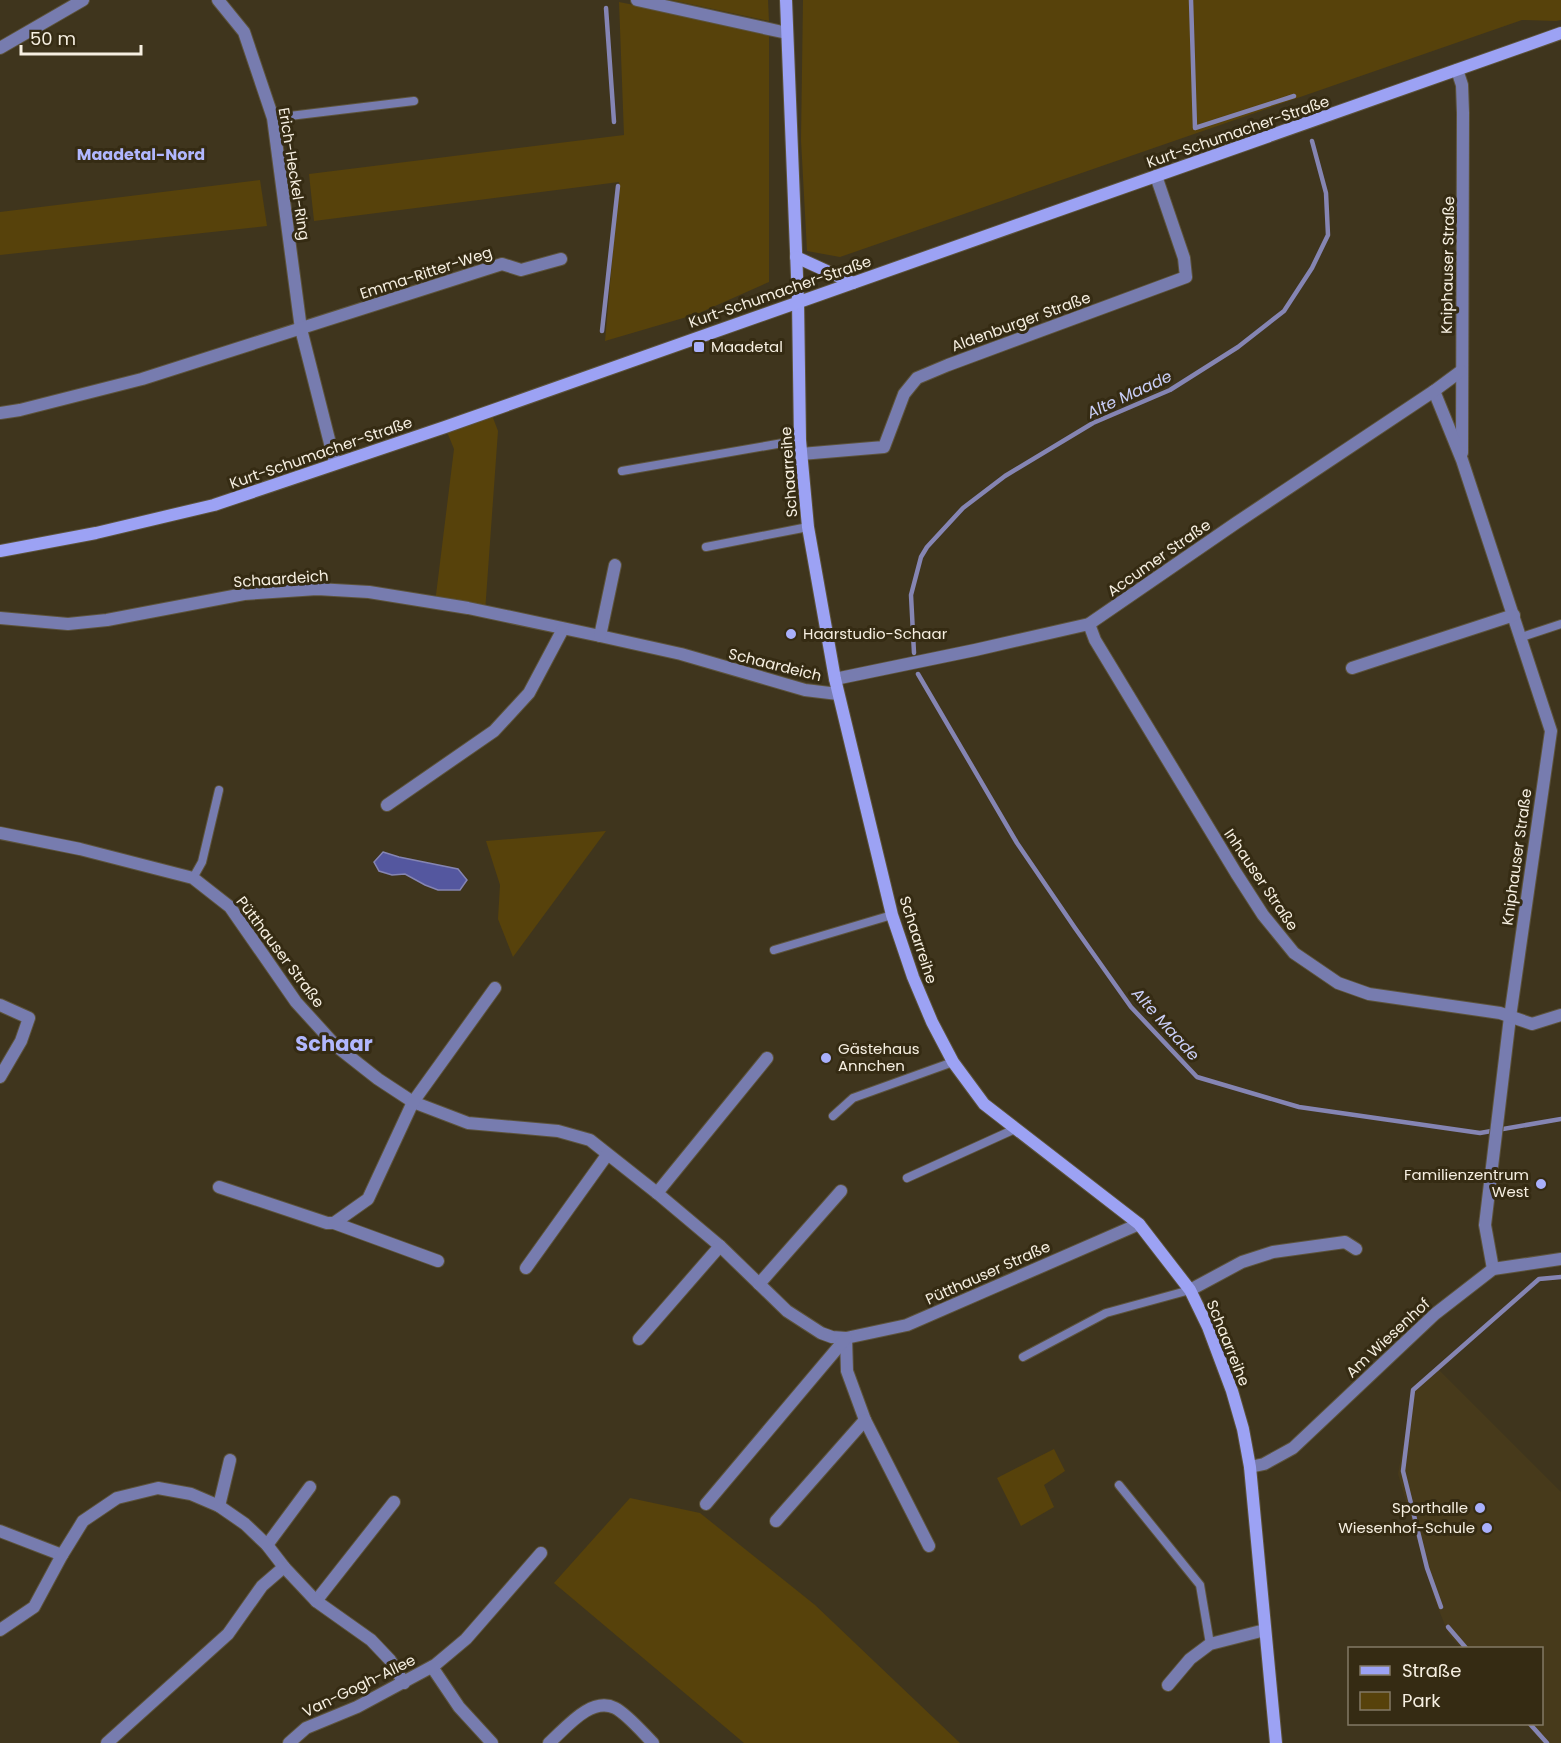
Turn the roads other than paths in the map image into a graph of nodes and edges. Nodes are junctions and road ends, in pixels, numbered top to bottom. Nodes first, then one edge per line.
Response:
1 (83, 0) edge
2 (218, 0) edge
3 (636, 0) edge
4 (786, 0) edge
5 (787, 33) junction
6 (1561, 33) edge
7 (0, 48) edge
8 (1457, 70) junction
9 (414, 101) dead end
10 (273, 118) junction
11 (1156, 176) junction
12 (796, 257) junction
13 (561, 259) dead end
14 (853, 283) junction
15 (798, 301) junction
16 (301, 329) junction
17 (1461, 370) junction
18 (1434, 391) junction
19 (0, 413) edge
20 (800, 440) junction
21 (801, 454) junction
22 (1462, 460) junction
23 (335, 463) junction
24 (622, 471) dead end
25 (808, 527) junction
26 (706, 547) dead end
27 (0, 551) edge
28 (615, 565) dead end
29 (1514, 615) junction
30 (0, 618) edge
31 (1089, 624) junction
32 (1561, 624) edge
33 (563, 629) junction
34 (600, 636) junction
35 (1522, 637) junction
36 (1352, 668) dead end
37 (835, 679) junction
38 (838, 694) junction
39 (1556, 730) edge
40 (219, 790) dead end
41 (387, 805) dead end
42 (0, 833) edge
43 (193, 878) junction
44 (892, 915) junction
45 (774, 950) dead end
46 (495, 988) dead end
47 (0, 1005) edge
48 (1561, 1016) edge
49 (1510, 1017) junction
50 (768, 1058) dead end
51 (953, 1062) junction
52 (0, 1077) edge
53 (412, 1101) junction
54 (833, 1116) dead end
55 (1015, 1129) junction
56 (607, 1155) junction
57 (907, 1178) dead end
58 (219, 1187) dead end
59 (841, 1191) dead end
60 (657, 1193) junction
61 (334, 1223) junction
62 (1139, 1224) junction
63 (720, 1246) junction
64 (1356, 1249) dead end
65 (1561, 1259) edge
66 (438, 1261) dead end
67 (526, 1268) dead end
68 (1493, 1269) junction
69 (759, 1284) junction
70 (1190, 1290) junction
71 (846, 1338) junction
72 (639, 1339) dead end
73 (1023, 1356) dead end
74 (865, 1420) junction
75 (230, 1460) dead end
76 (1250, 1467) junction
77 (1119, 1485) dead end
78 (310, 1488) dead end
79 (394, 1502) dead end
80 (706, 1504) dead end
81 (219, 1506) junction
82 (776, 1521) dead end
83 (0, 1531) edge
84 (267, 1545) junction
85 (928, 1546) dead end
86 (541, 1553) dead end
87 (62, 1555) junction
88 (284, 1567) junction
89 (316, 1601) junction
90 (0, 1630) edge
91 (1265, 1630) junction
92 (1210, 1644) junction
93 (432, 1667) junction
94 (404, 1683) junction
95 (1168, 1685) dead end
96 (107, 1743) edge
97 (289, 1743) edge
98 (492, 1743) edge
99 (549, 1743) edge
100 (653, 1743) edge
101 (1276, 1743) edge

1 - 7 street
2 - 10 street, Erich-Heckel-Ring
3 - 5 street
4 - 5 main road, Schaarreihe
5 - 12 main road, Schaarreihe
6 - 8 main road, Kurt-Schumacher-Straße
8 - 11 main road, Kurt-Schumacher-Straße
8 - 17 street, Kniphauser Straße
9 - 10 lane
10 - 16 street, Erich-Heckel-Ring
11 - 14 main road, Kurt-Schumacher-Straße
11 - 21 street, Aldenburger Straße
12 - 14 main road
12 - 15 main road, Schaarreihe
13 - 16 street, Emma-Ritter-Weg
14 - 15 main road, Kurt-Schumacher-Straße
15 - 20 main road, Schaarreihe
15 - 23 main road, Kurt-Schumacher-Straße
16 - 19 street
16 - 23 street, Erich-Heckel-Ring
17 - 18 street, Accumer Straße
17 - 22 street, Kniphauser Straße
18 - 22 street, Kniphauser Straße
18 - 31 street, Accumer Straße
20 - 21 main road, Schaarreihe
20 - 24 lane
21 - 25 main road, Schaarreihe
22 - 29 street, Kniphauser Straße
23 - 27 main road, Kurt-Schumacher-Straße
25 - 26 lane
25 - 37 main road, Schaarreihe
28 - 34 street
29 - 35 street, Kniphauser Straße
29 - 36 street
30 - 33 street, Schaardeich
31 - 37 street, Accumer Straße
31 - 49 street, Inhauser Straße
32 - 35 lane
33 - 34 street, Schaardeich
33 - 41 street
34 - 38 street, Schaardeich
35 - 39 street, Kniphauser Straße
37 - 38 main road, Schaarreihe
38 - 44 main road, Schaarreihe
39 - 49 street, Kniphauser Straße
40 - 43 lane
42 - 43 street, Pütthauser Straße
43 - 53 street, Pütthauser Straße
44 - 45 lane
44 - 51 main road, Schaarreihe
46 - 53 street
47 - 52 street
48 - 49 street, Inhauser Straße
49 - 68 street, Kniphauser Straße
50 - 60 street
51 - 54 lane
51 - 55 main road, Schaarreihe
53 - 56 street, Pütthauser Straße
53 - 61 street
55 - 57 lane
55 - 62 main road, Schaarreihe
56 - 60 street, Pütthauser Straße
56 - 67 street
58 - 61 street
59 - 69 street
60 - 63 street, Pütthauser Straße
61 - 66 street
62 - 70 main road, Schaarreihe
62 - 71 street, Pütthauser Straße
63 - 69 street, Pütthauser Straße
63 - 72 street
64 - 70 street
65 - 68 street, Am Wiesenhof
68 - 76 street, Am Wiesenhof
69 - 71 street, Pütthauser Straße
70 - 73 lane
70 - 76 main road, Schaarreihe
71 - 74 street
71 - 80 street
74 - 82 street
74 - 85 street
75 - 81 street
76 - 91 main road, Schaarreihe
77 - 92 lane
78 - 84 street
79 - 89 street
81 - 84 street
81 - 87 street
83 - 87 street
84 - 88 street
86 - 93 street, Van-Gogh-Allee
87 - 90 street
88 - 89 street
88 - 96 street
89 - 94 street
91 - 92 street
91 - 101 main road, Schaarreihe
92 - 95 street
93 - 94 street, Van-Gogh-Allee
93 - 98 street
94 - 97 street, Van-Gogh-Allee
99 - 100 street

